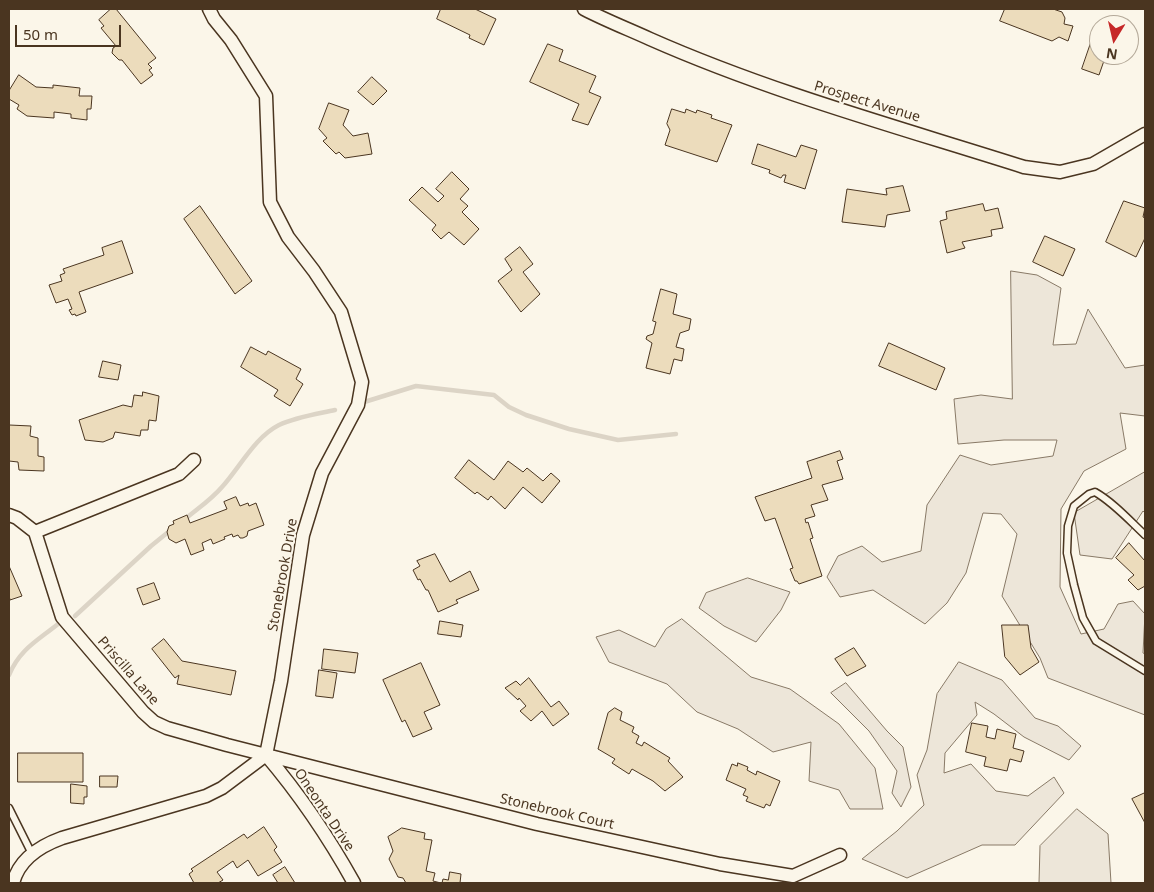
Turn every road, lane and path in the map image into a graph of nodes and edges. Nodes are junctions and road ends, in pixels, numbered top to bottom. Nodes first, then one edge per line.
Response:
1 (210, 9) edge
2 (584, 9) edge
3 (1145, 134) edge
4 (194, 460) dead end
5 (9, 515) edge
6 (35, 532) junction
7 (1145, 535) edge
8 (1145, 671) edge
9 (266, 755) junction
10 (9, 808) edge
11 (32, 854) junction
12 (840, 855) dead end
13 (13, 883) edge
14 (354, 883) edge

1 - 9 street, Stonebrook Drive
2 - 3 street, Prospect Avenue
4 - 6 street
5 - 6 street
6 - 9 street, Priscilla Lane
7 - 8 lane
9 - 11 street
9 - 12 street, Stonebrook Court
9 - 14 street, Oneonta Drive
10 - 11 lane
11 - 13 street

